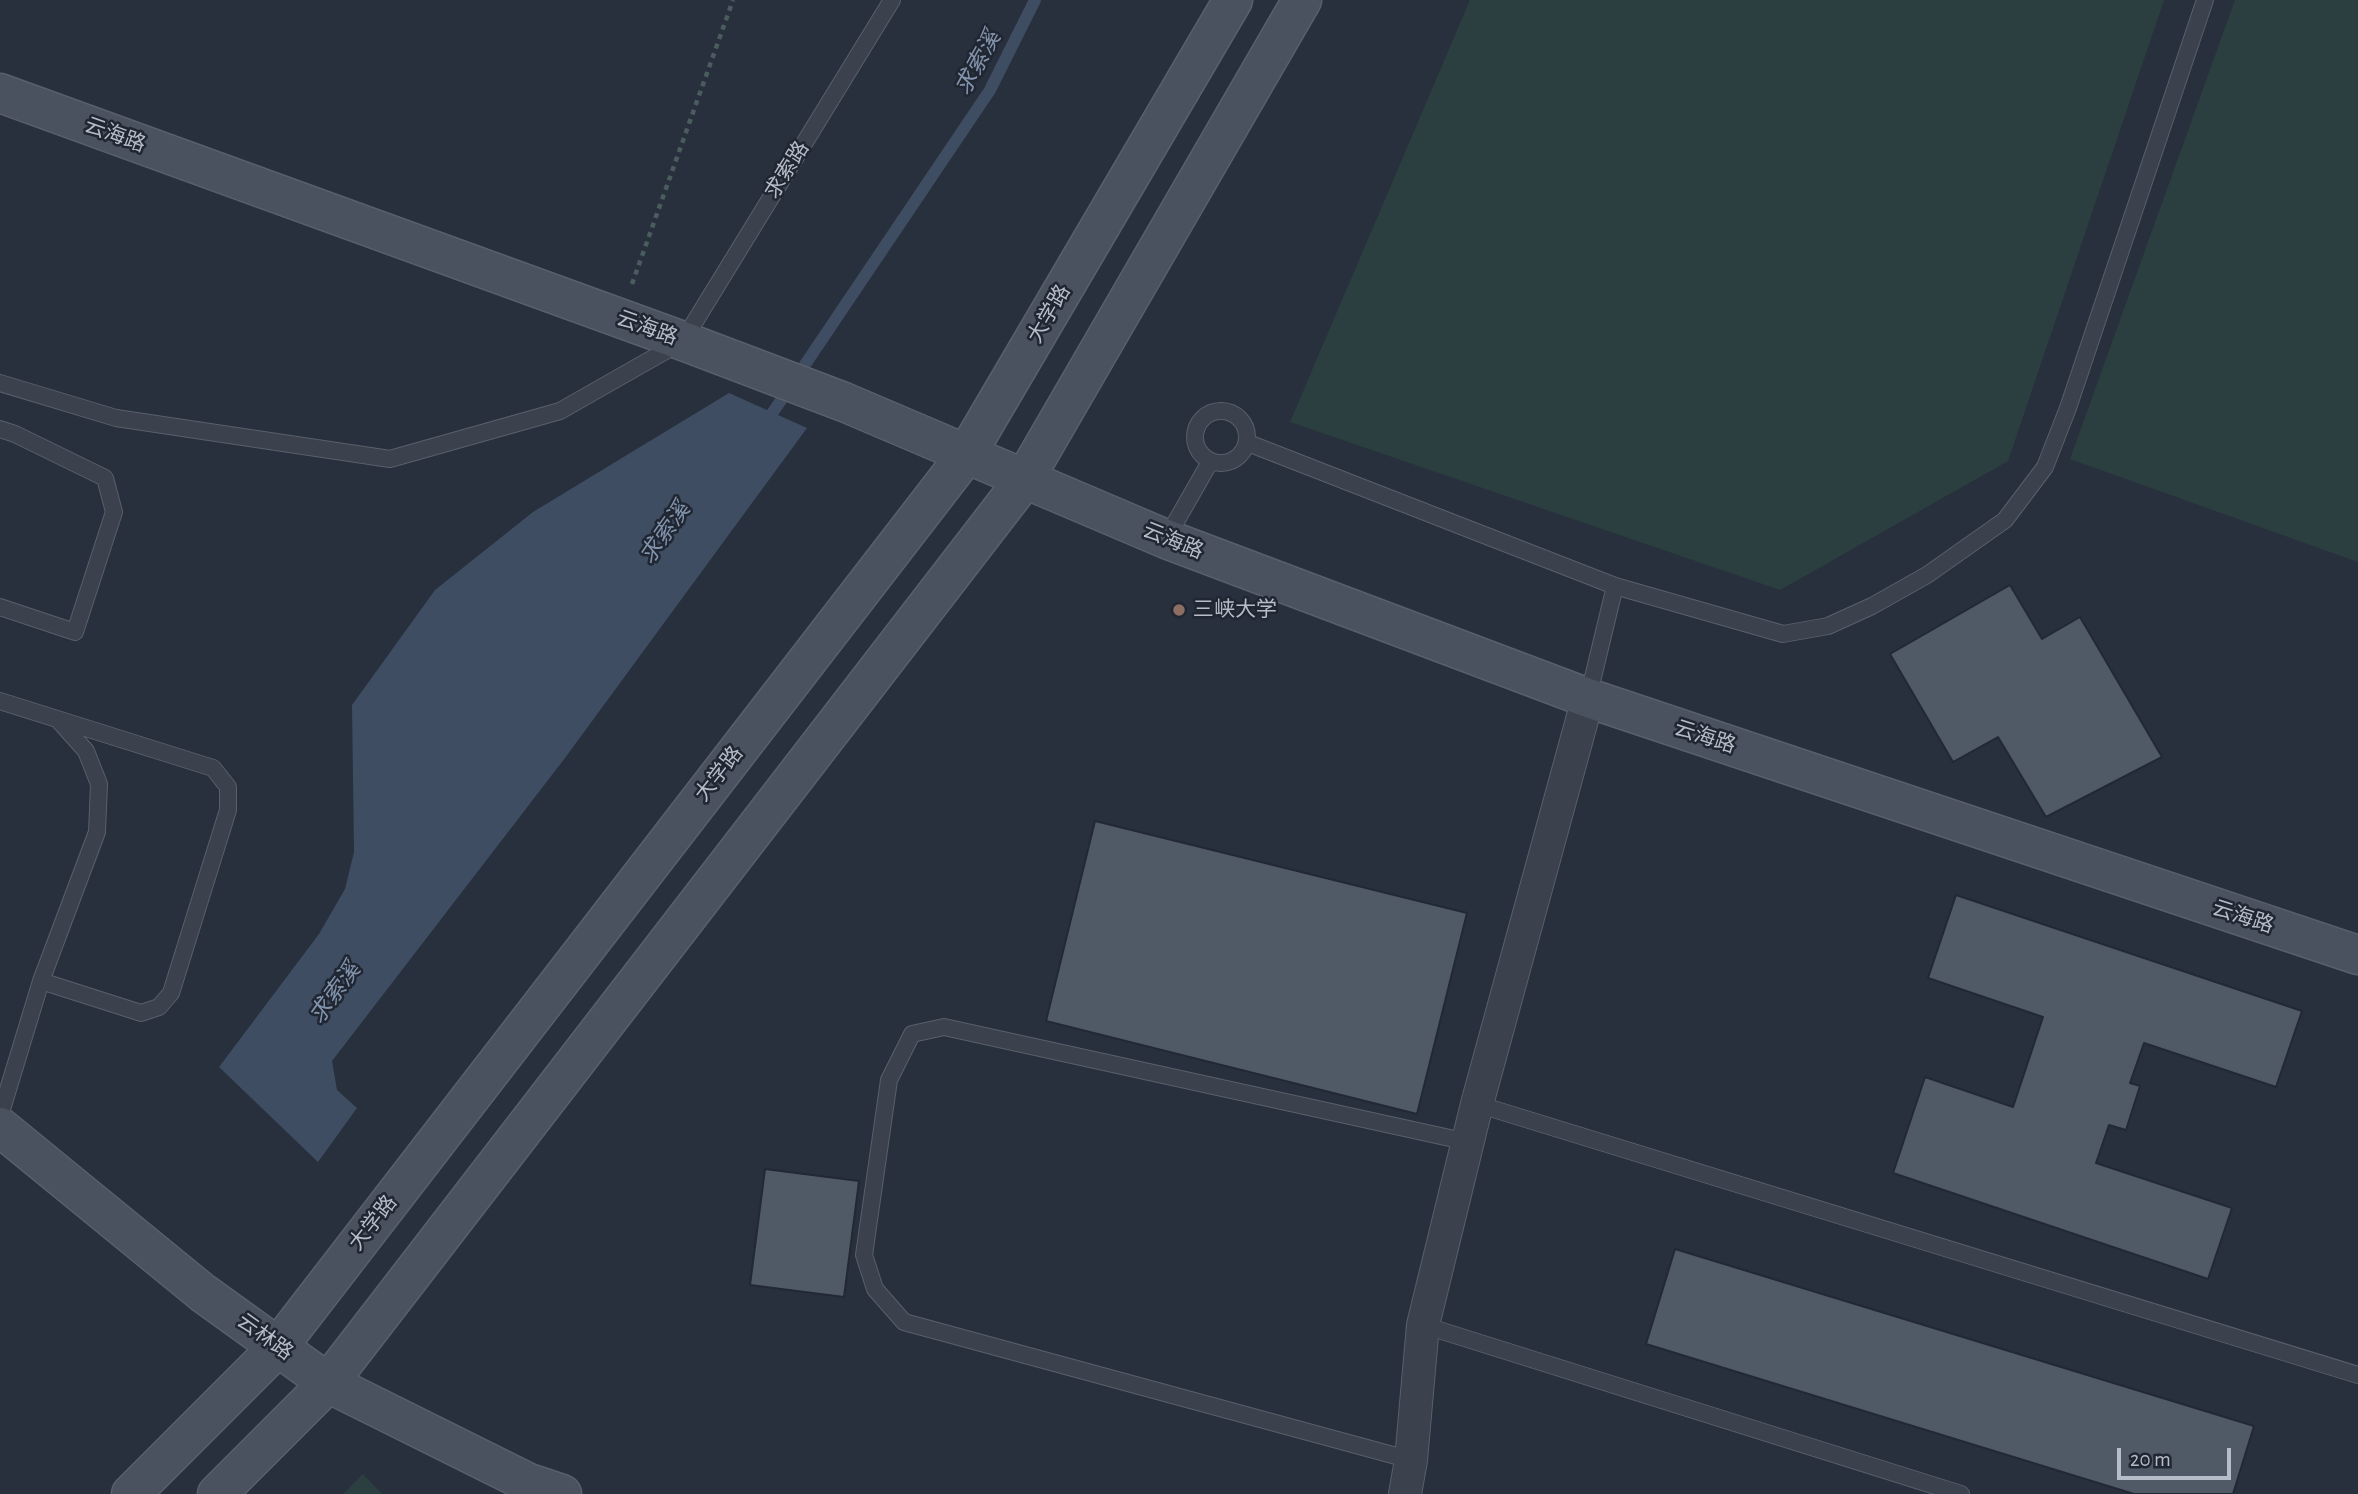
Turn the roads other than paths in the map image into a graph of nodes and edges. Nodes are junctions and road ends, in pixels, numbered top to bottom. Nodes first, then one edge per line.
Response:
1 (892, 0) edge
2 (1233, 0) edge
3 (1302, 0) edge
4 (2206, 0) edge
5 (0, 93) edge
6 (683, 341) junction
7 (0, 383) edge
8 (0, 429) edge
9 (1248, 443) junction
10 (966, 455) junction
11 (1210, 462) junction
12 (1024, 480) junction
13 (1166, 539) junction
14 (1615, 586) junction
15 (0, 607) edge
16 (1588, 698) junction
17 (0, 701) edge
18 (58, 720) junction
19 (2358, 955) edge
20 (41, 981) junction
21 (1477, 1104) junction
22 (0, 1116) edge
23 (0, 1127) edge
24 (1468, 1142) junction
25 (1423, 1325) junction
26 (278, 1347) junction
27 (2358, 1375) edge
28 (328, 1383) junction
29 (1411, 1460) junction
30 (131, 1494) edge
31 (217, 1494) edge
32 (562, 1494) edge
33 (1405, 1494) edge
34 (1961, 1494) edge

1 - 6 lane, 求索路
2 - 10 main road, 大学路
3 - 12 main road
4 - 14 lane
5 - 6 main road, 云海路
6 - 7 lane
6 - 10 main road, 云海路
8 - 15 lane
9 - 11 lane
9 - 11 lane
9 - 14 lane
10 - 12 main road, 云海路
10 - 26 main road, 大学路
11 - 13 lane
12 - 13 main road, 云海路
12 - 28 main road
13 - 16 main road, 云海路
14 - 16 lane
16 - 19 main road, 云海路
16 - 21 street
17 - 18 lane
18 - 20 lane
18 - 20 lane
20 - 22 lane
21 - 24 street
21 - 27 lane
23 - 26 main road, 云林路
24 - 25 street
24 - 29 lane
25 - 29 street
25 - 34 lane
26 - 28 main road, 云林路
26 - 30 main road, 大学路
28 - 31 main road
28 - 32 main road, 云林路
29 - 33 street

